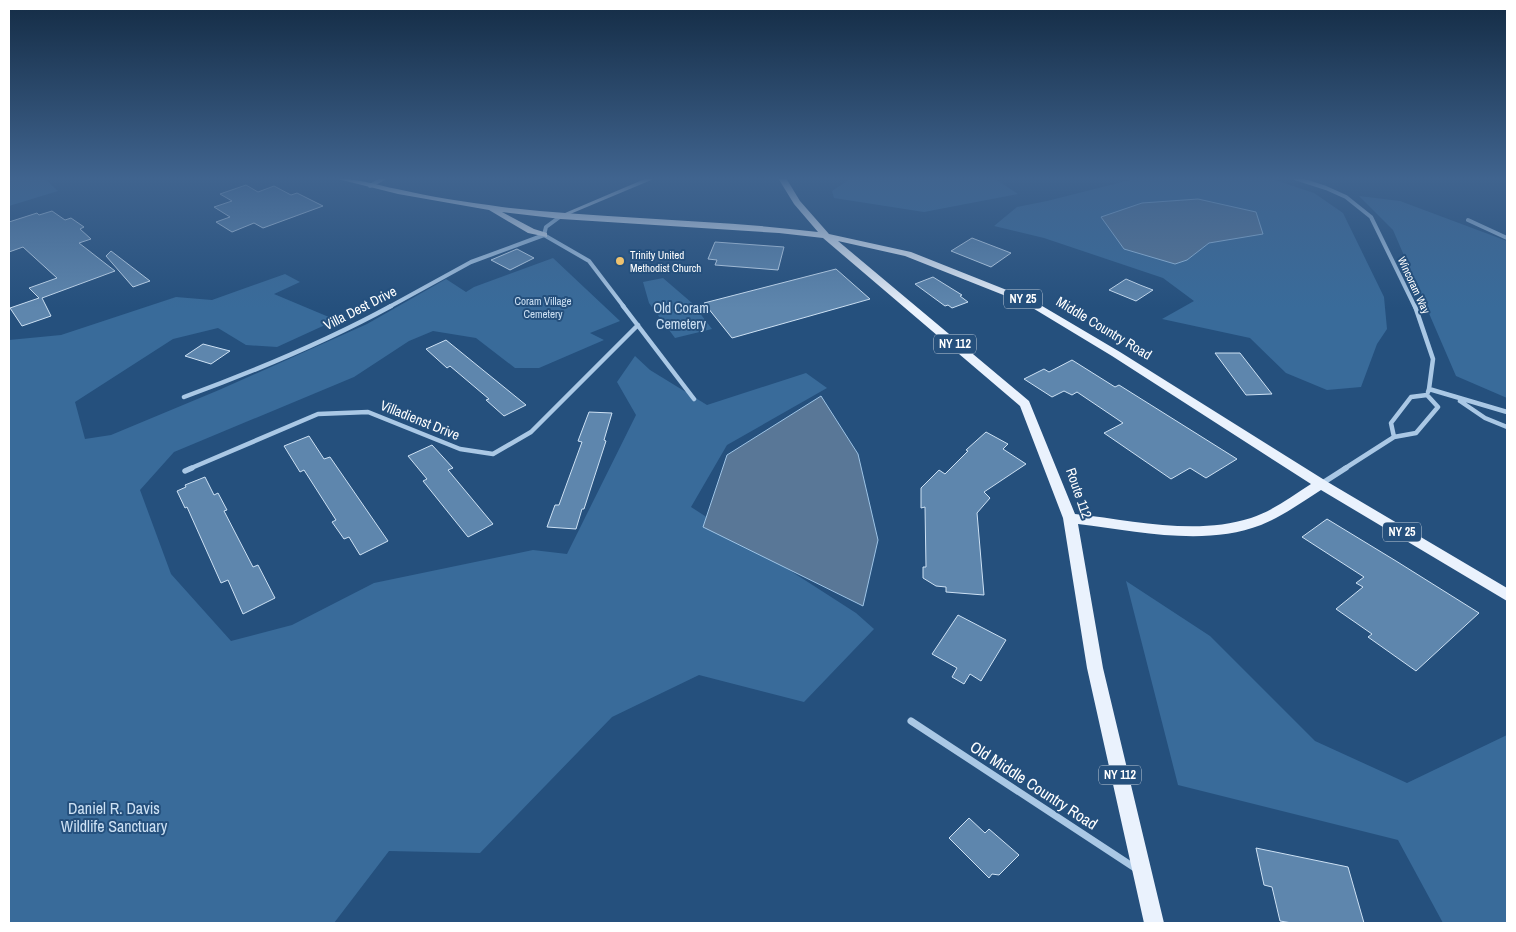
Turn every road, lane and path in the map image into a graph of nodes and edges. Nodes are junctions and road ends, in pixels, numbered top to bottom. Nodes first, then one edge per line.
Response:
1 (514, 221) edge
2 (554, 221) edge
3 (646, 221) edge
4 (814, 221) edge
5 (1373, 221) edge
6 (1471, 221) edge
7 (544, 234) junction
8 (826, 236) junction
9 (1507, 238) edge
10 (638, 325) junction
11 (1429, 389) junction
12 (1427, 395) junction
13 (184, 397) dead end
14 (694, 399) dead end
15 (1458, 400) junction
16 (1507, 412) edge
17 (1507, 427) edge
18 (1394, 437) junction
19 (185, 471) dead end
20 (1321, 484) junction
21 (1070, 518) junction
22 (1507, 595) edge
23 (912, 721) dead end
24 (1142, 872) junction
25 (1154, 923) edge

1 - 7 main road
2 - 7 street
3 - 8 main road, Middle Country Road / NY 25
4 - 8 main road, Route 112 / NY 112
5 - 11 street, Wincoram Way
6 - 9 street
7 - 10 street
7 - 13 street, Villa Dest Drive
8 - 20 main road, Middle Country Road / NY 25
8 - 21 main road, Route 112 / NY 112
10 - 14 street
10 - 19 street, Villadienst Drive
11 - 12 street, Wincoram Way
11 - 15 street
12 - 18 street
12 - 18 street
15 - 16 street
15 - 17 street
18 - 20 street
20 - 21 main road
20 - 22 main road, Middle Country Road / NY 25
21 - 24 main road, Route 112 / NY 112
23 - 24 street, Old Middle Country Road
24 - 25 main road, Route 112 / NY 112

